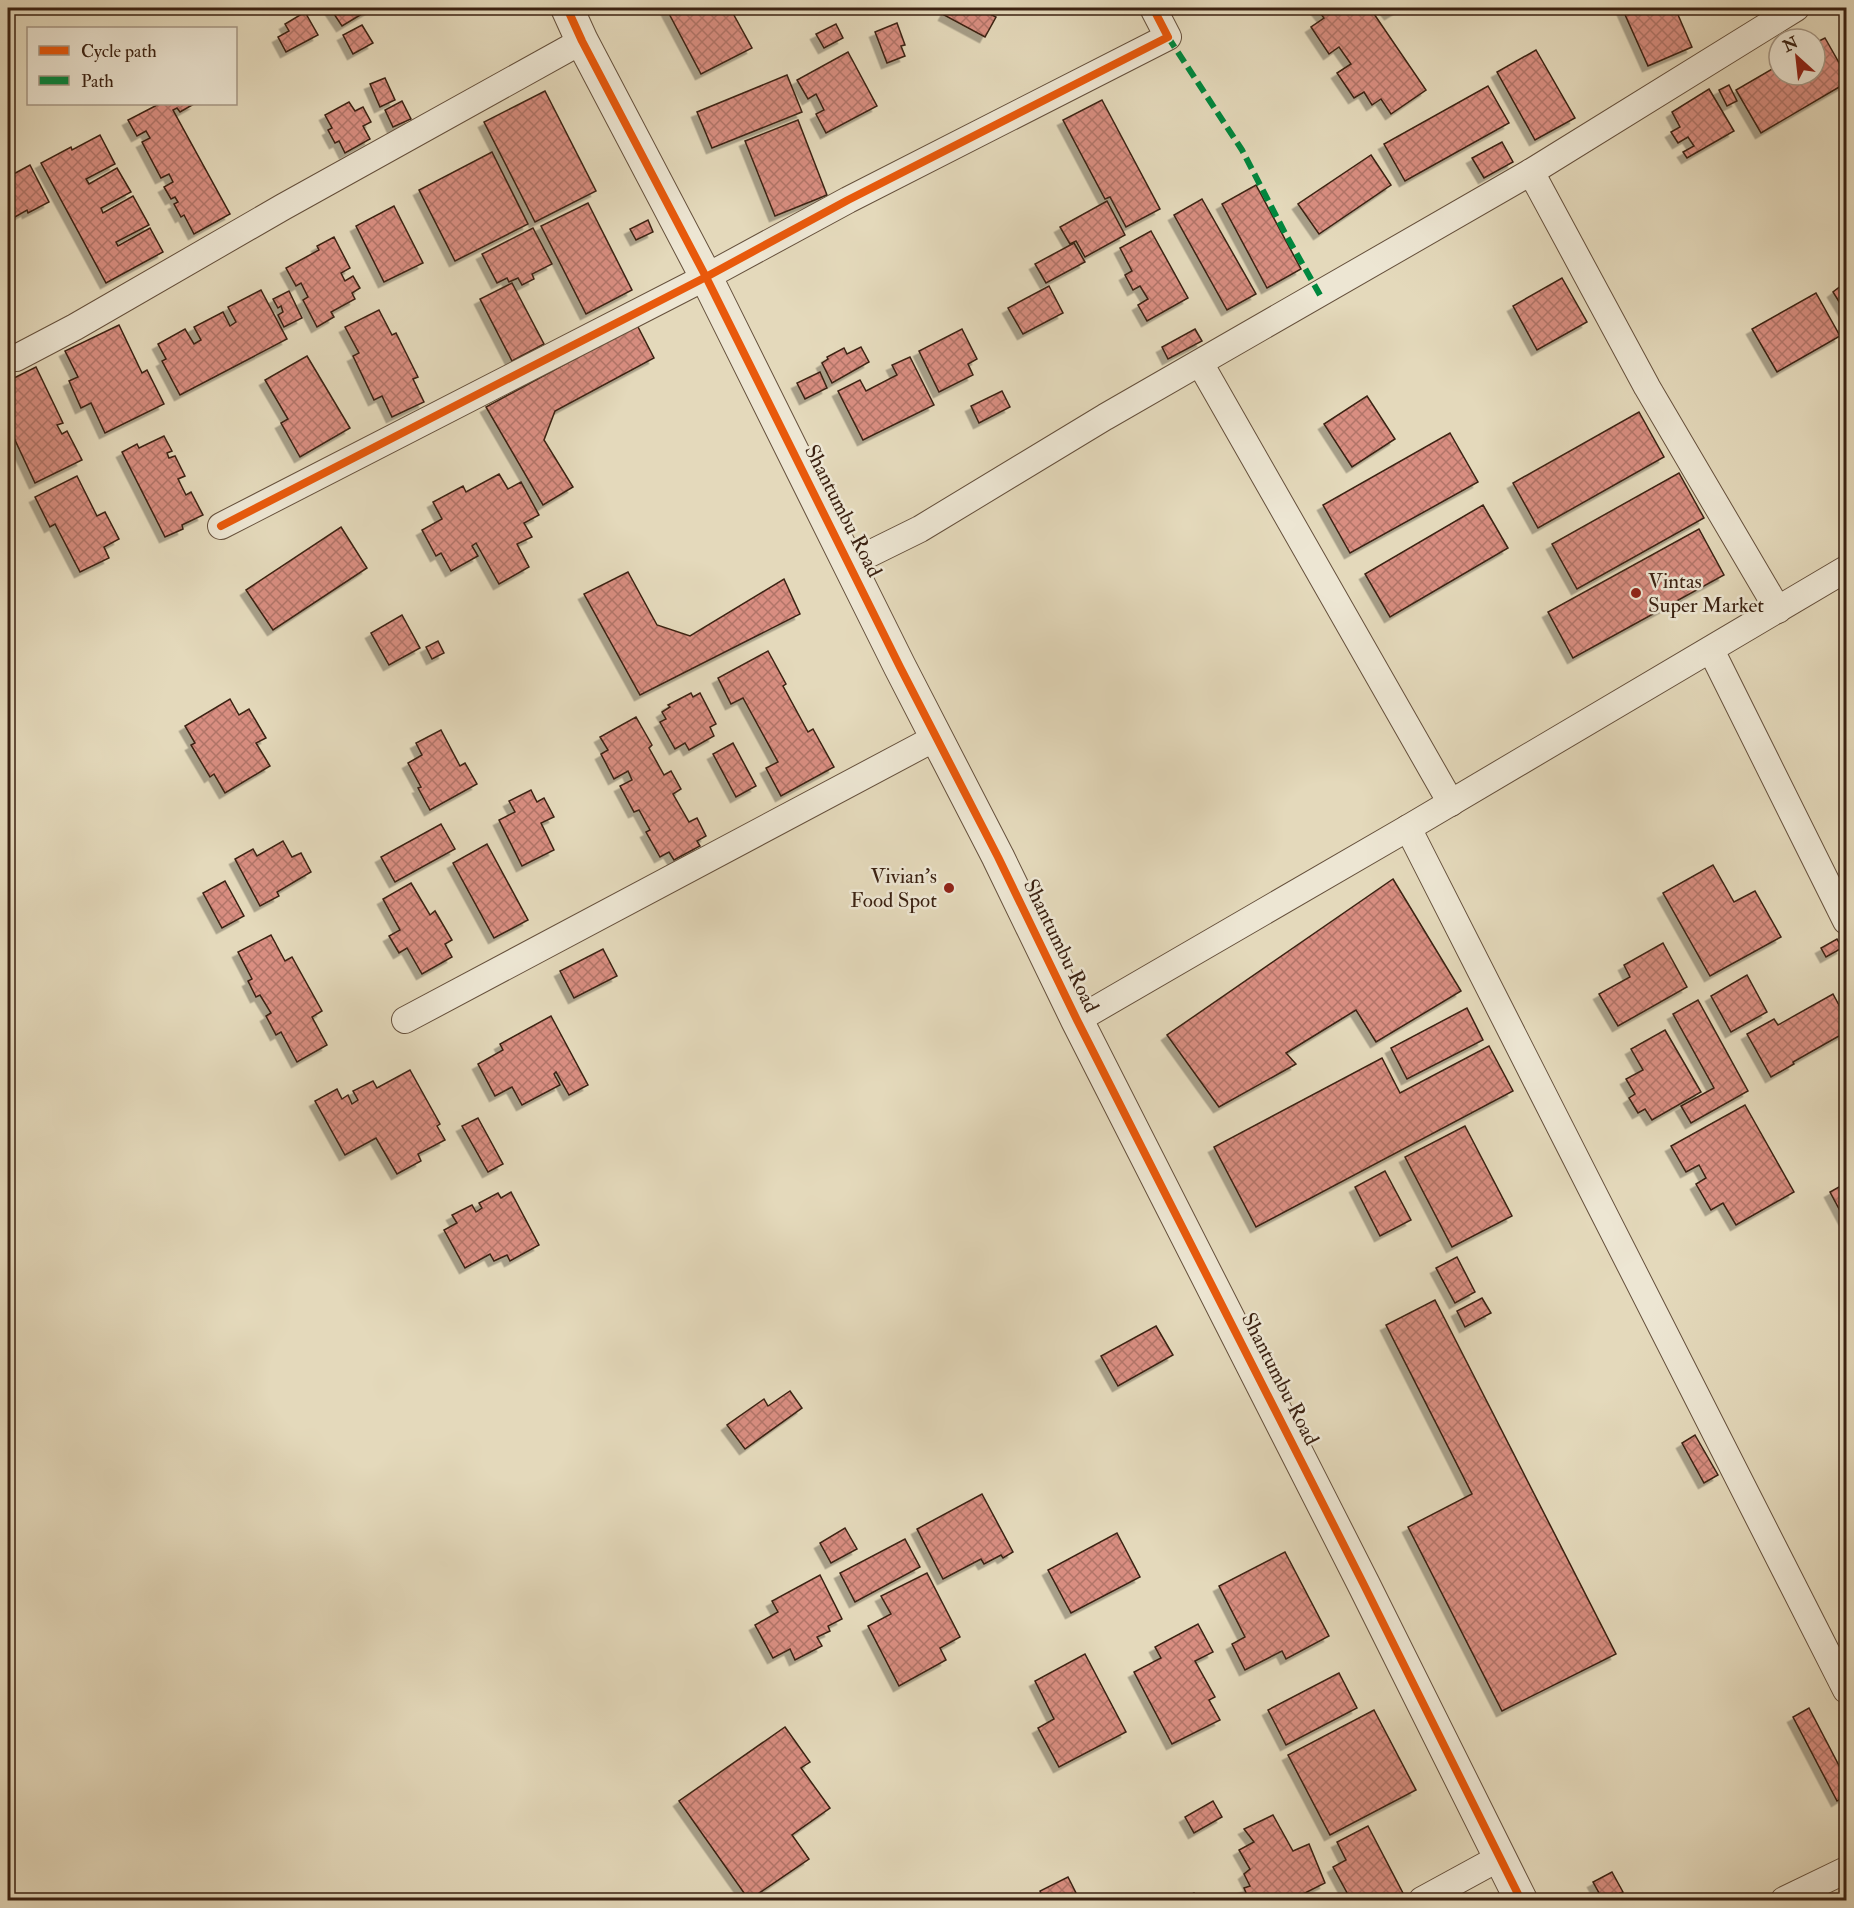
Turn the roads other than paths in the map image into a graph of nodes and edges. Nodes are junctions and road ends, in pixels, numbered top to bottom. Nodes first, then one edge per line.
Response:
1 (567, 8) edge
2 (1154, 8) edge
3 (1796, 8) edge
4 (582, 41) junction
5 (1532, 172) junction
6 (706, 278) junction
7 (16, 358) dead end
8 (1200, 363) junction
9 (221, 526) dead end
10 (849, 564) junction
11 (1846, 569) edge
12 (1778, 610) junction
13 (1711, 650) junction
14 (937, 737) junction
15 (1450, 803) junction
16 (1408, 828) junction
17 (1846, 921) edge
18 (405, 1020) dead end
19 (1077, 1020) junction
20 (1846, 1690) edge
21 (1499, 1858) junction
22 (1846, 1870) edge
23 (1422, 1900) edge
24 (1521, 1900) edge
25 (1784, 1900) edge

1 - 4 street, Shantumbu Road
2 - 6 street
3 - 5 street
4 - 6 street, Shantumbu Road
4 - 7 street
5 - 8 street
5 - 12 street
6 - 9 street
6 - 10 street, Shantumbu Road
8 - 10 street
8 - 15 street
10 - 14 street, Shantumbu Road
11 - 12 street
12 - 13 street
13 - 15 street
13 - 17 street
14 - 18 street
14 - 19 street, Shantumbu Road
15 - 16 street
16 - 19 street
16 - 20 street
19 - 21 street, Shantumbu Road
21 - 23 street
21 - 24 street, Shantumbu Road
22 - 25 street

